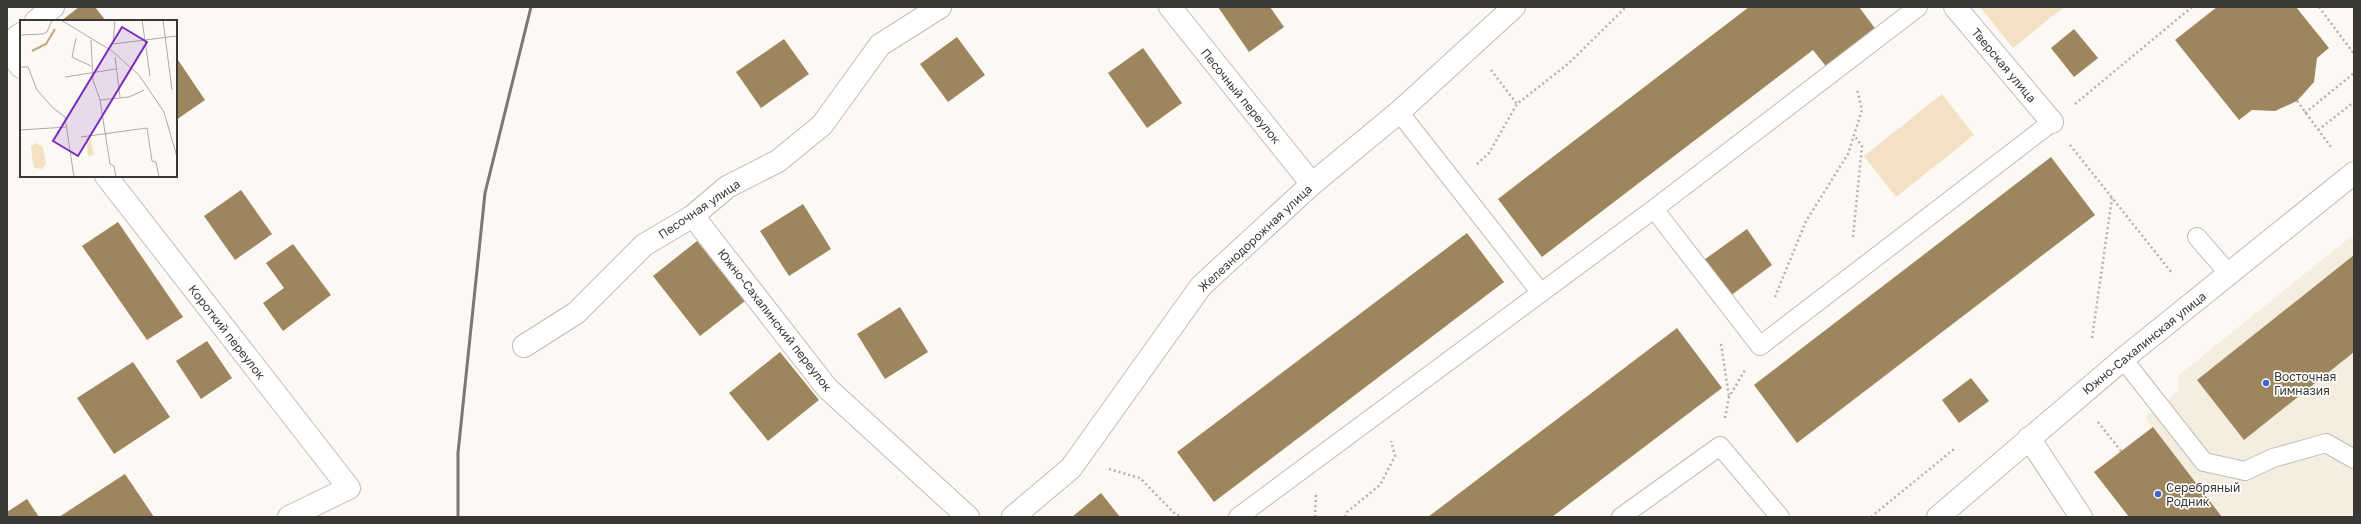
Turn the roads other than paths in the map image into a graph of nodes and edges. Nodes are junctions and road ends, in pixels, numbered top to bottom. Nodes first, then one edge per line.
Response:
1 (53, 7) edge
2 (940, 7) edge
3 (1170, 7) edge
4 (1514, 7) edge
5 (1918, 7) edge
6 (1955, 7) edge
7 (37, 20) edge
8 (20, 35) edge
9 (7, 45) edge
10 (7, 49) edge
11 (20, 66) edge
12 (1399, 112) junction
13 (2052, 122) joint
14 (2354, 174) edge
15 (107, 177) edge
16 (1312, 184) junction
17 (1654, 209) junction
18 (693, 216) junction
19 (2197, 237) dead end
20 (2229, 274) junction
21 (1540, 293) junction
22 (524, 346) dead end
23 (2123, 359) junction
24 (2029, 438) junction
25 (2354, 459) edge
26 (289, 517) edge
27 (968, 517) edge
28 (1013, 517) edge
29 (1238, 517) edge
30 (1622, 517) edge
31 (1780, 517) edge
32 (1938, 517) edge
33 (2081, 517) edge

1 - 7 street
2 - 18 street, Песочная улица
3 - 16 street, Песочный переулок
4 - 12 street, Железнодорожная улица
5 - 17 lane
6 - 13 street, Тверская улица
8 - 9 street
10 - 11 street
12 - 16 street, Железнодорожная улица
12 - 21 lane
13 - 17 lane
14 - 20 street, Южно-Сахалинская улица
15 - 26 street, Короткий переулок
16 - 28 street, Железнодорожная улица
17 - 21 lane
18 - 22 street, Песочная улица
18 - 27 street, Южно-Сахалинский переулок
19 - 20 lane
20 - 23 street, Южно-Сахалинская улица
21 - 29 lane
23 - 24 street, Южно-Сахалинская улица
23 - 25 lane
24 - 32 street, Южно-Сахалинская улица
24 - 33 street
30 - 31 lane

